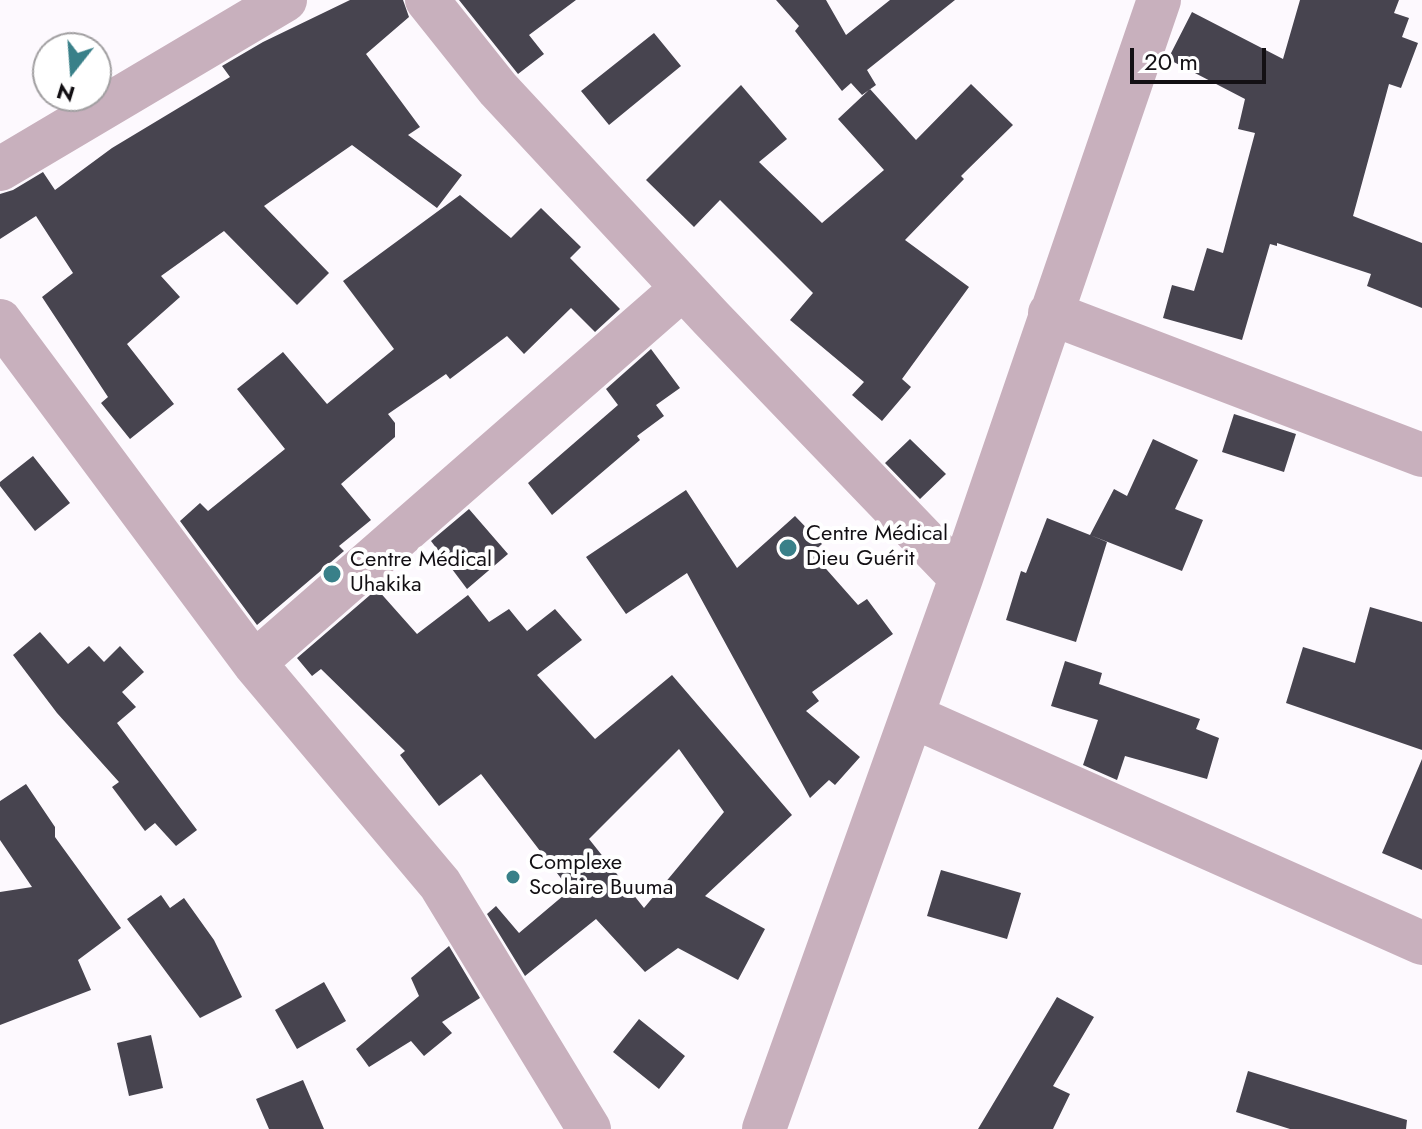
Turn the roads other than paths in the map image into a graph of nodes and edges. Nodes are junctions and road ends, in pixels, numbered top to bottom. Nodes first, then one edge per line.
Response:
1 (285, 0) edge
2 (427, 0) edge
3 (1159, 0) edge
4 (233, 13) edge
5 (0, 169) edge
6 (683, 288) junction
7 (1050, 313) junction
8 (0, 321) edge
9 (1422, 455) edge
10 (961, 578) junction
11 (254, 663) junction
12 (912, 716) junction
13 (1422, 943) edge
14 (589, 1129) edge
15 (764, 1129) edge

1 - 4 street
2 - 6 street
3 - 7 street
4 - 5 street
6 - 10 street
6 - 11 street
7 - 9 street
7 - 10 street
8 - 11 street
10 - 12 street
11 - 14 street
12 - 13 street
12 - 15 street

